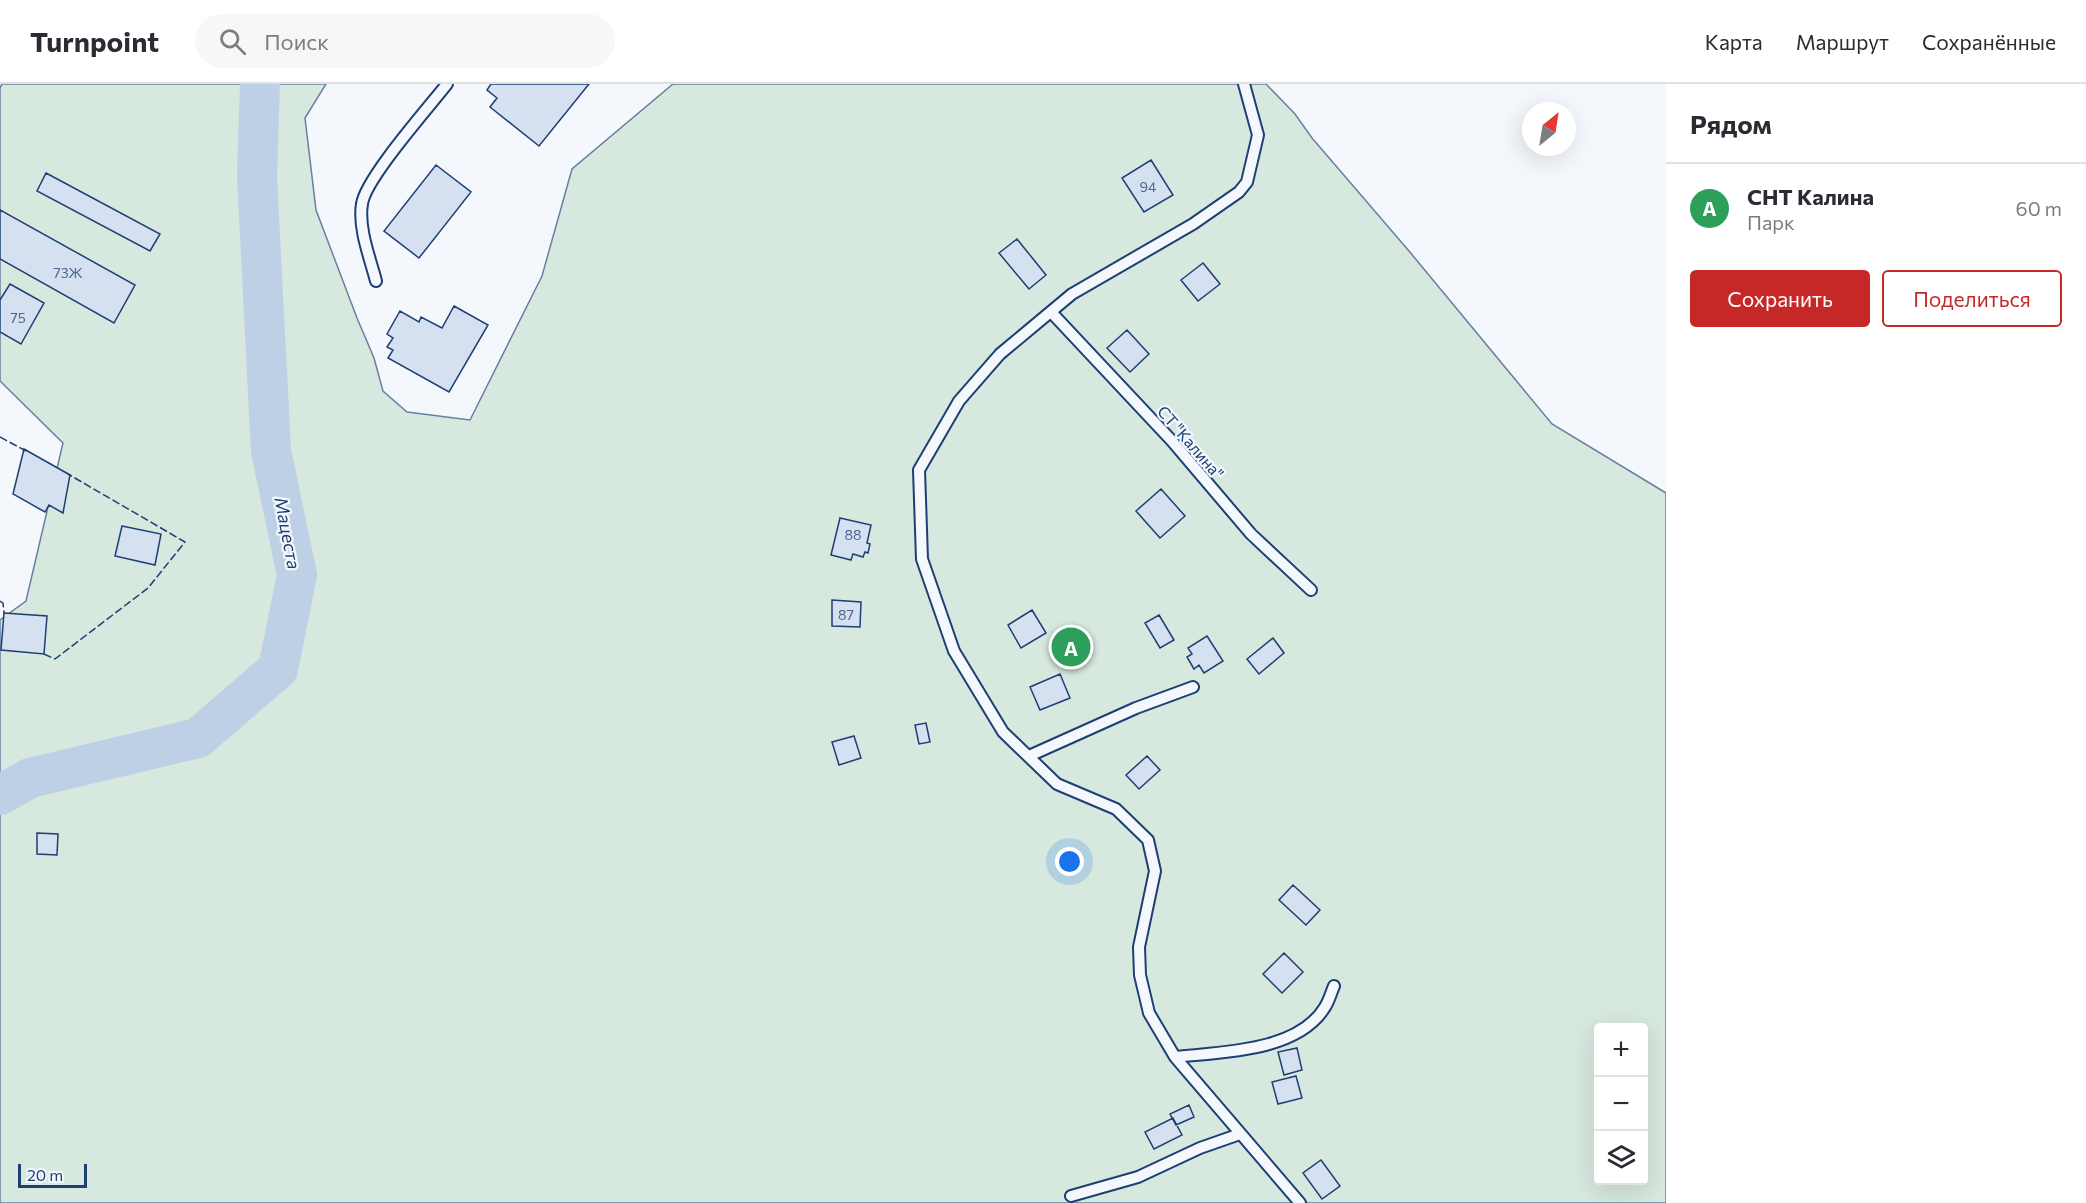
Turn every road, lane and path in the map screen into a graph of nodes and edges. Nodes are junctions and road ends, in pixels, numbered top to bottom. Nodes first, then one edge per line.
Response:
1 (447, 84) edge
2 (1244, 84) edge
3 (376, 281) dead end
4 (1051, 312) junction
5 (1311, 590) dead end
6 (1193, 687) dead end
7 (1029, 756) junction
8 (1334, 986) dead end
9 (1175, 1057) junction
10 (1240, 1134) junction
11 (1071, 1196) dead end
12 (1300, 1203) edge

1 - 3 lane
2 - 4 lane
4 - 5 lane, СТ "Калина"
4 - 7 lane
6 - 7 lane
7 - 9 lane
8 - 9 lane
9 - 10 lane
10 - 11 lane
10 - 12 lane

